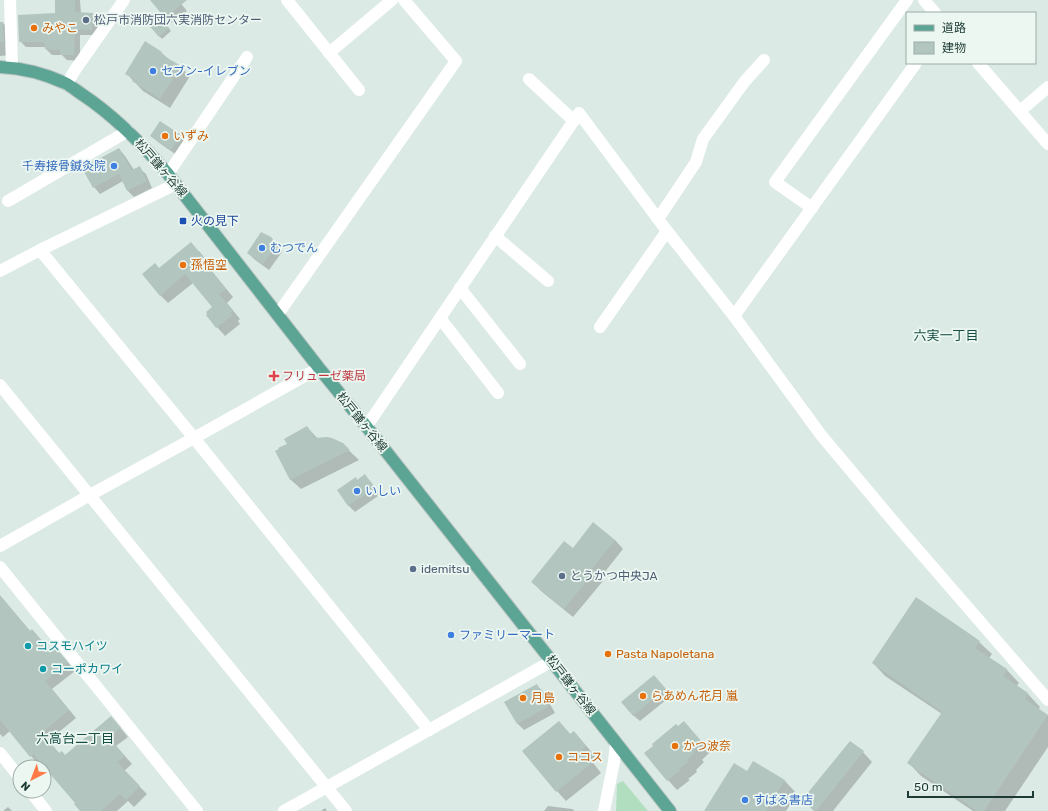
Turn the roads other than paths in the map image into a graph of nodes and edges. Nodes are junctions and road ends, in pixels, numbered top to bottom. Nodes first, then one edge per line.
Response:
1 (10, 0) edge
2 (124, 0) edge
3 (287, 0) edge
4 (392, 0) edge
5 (404, 0) edge
6 (907, 0) edge
7 (924, 0) edge
8 (934, 12) edge
9 (329, 53) junction
10 (248, 57) dead end
11 (764, 60) dead end
12 (915, 64) edge
13 (979, 64) edge
14 (6, 67) edge
15 (529, 79) dead end
16 (67, 84) junction
17 (1048, 87) edge
18 (359, 90) dead end
19 (1020, 111) junction
20 (574, 121) junction
21 (128, 131) junction
22 (1048, 144) edge
23 (172, 179) junction
24 (8, 201) dead end
25 (812, 208) junction
26 (658, 219) junction
27 (667, 231) junction
28 (495, 236) junction
29 (40, 250) junction
30 (0, 271) edge
31 (548, 281) dead end
32 (460, 288) junction
33 (278, 314) junction
34 (734, 316) junction
35 (440, 318) junction
36 (600, 327) dead end
37 (520, 364) dead end
38 (319, 368) junction
39 (0, 386) edge
40 (498, 393) dead end
41 (366, 426) junction
42 (194, 438) junction
43 (90, 495) junction
44 (0, 546) edge
45 (0, 567) edge
46 (552, 661) junction
47 (1048, 700) edge
48 (429, 730) junction
49 (616, 743) junction
50 (0, 753) edge
51 (12, 768) edge
52 (327, 787) junction
53 (36, 799) edge
54 (46, 811) edge
55 (197, 811) edge
56 (284, 811) edge
57 (346, 811) edge
58 (604, 811) edge
59 (670, 811) edge

1 - 14 street
2 - 16 street
3 - 9 street
4 - 9 street
5 - 33 street
6 - 25 street
7 - 8 street
9 - 18 street
10 - 23 street
11 - 26 street
12 - 25 street
13 - 19 street
14 - 16 main road, 松戸鎌ヶ谷線
15 - 20 street
16 - 21 main road, 松戸鎌ヶ谷線
17 - 19 street
19 - 22 street
20 - 26 street
20 - 28 street
21 - 23 main road, 松戸鎌ヶ谷線
21 - 24 street
23 - 29 street
23 - 33 main road, 松戸鎌ヶ谷線
25 - 34 street
26 - 27 street
27 - 34 street
27 - 36 street
28 - 31 street
28 - 32 street
29 - 30 street
29 - 42 street
32 - 35 street
32 - 37 street
33 - 38 main road, 松戸鎌ヶ谷線
34 - 47 street
35 - 40 street
35 - 41 street
38 - 41 main road, 松戸鎌ヶ谷線
38 - 42 street
39 - 43 street
41 - 46 main road, 松戸鎌ヶ谷線
42 - 43 street
42 - 48 street
43 - 44 street
43 - 52 street
45 - 55 street
46 - 48 street
46 - 49 main road, 松戸鎌ヶ谷線
48 - 52 street
49 - 58 street
49 - 59 main road, 松戸鎌ヶ谷線
50 - 51 street
52 - 56 street
52 - 57 street
53 - 54 street

